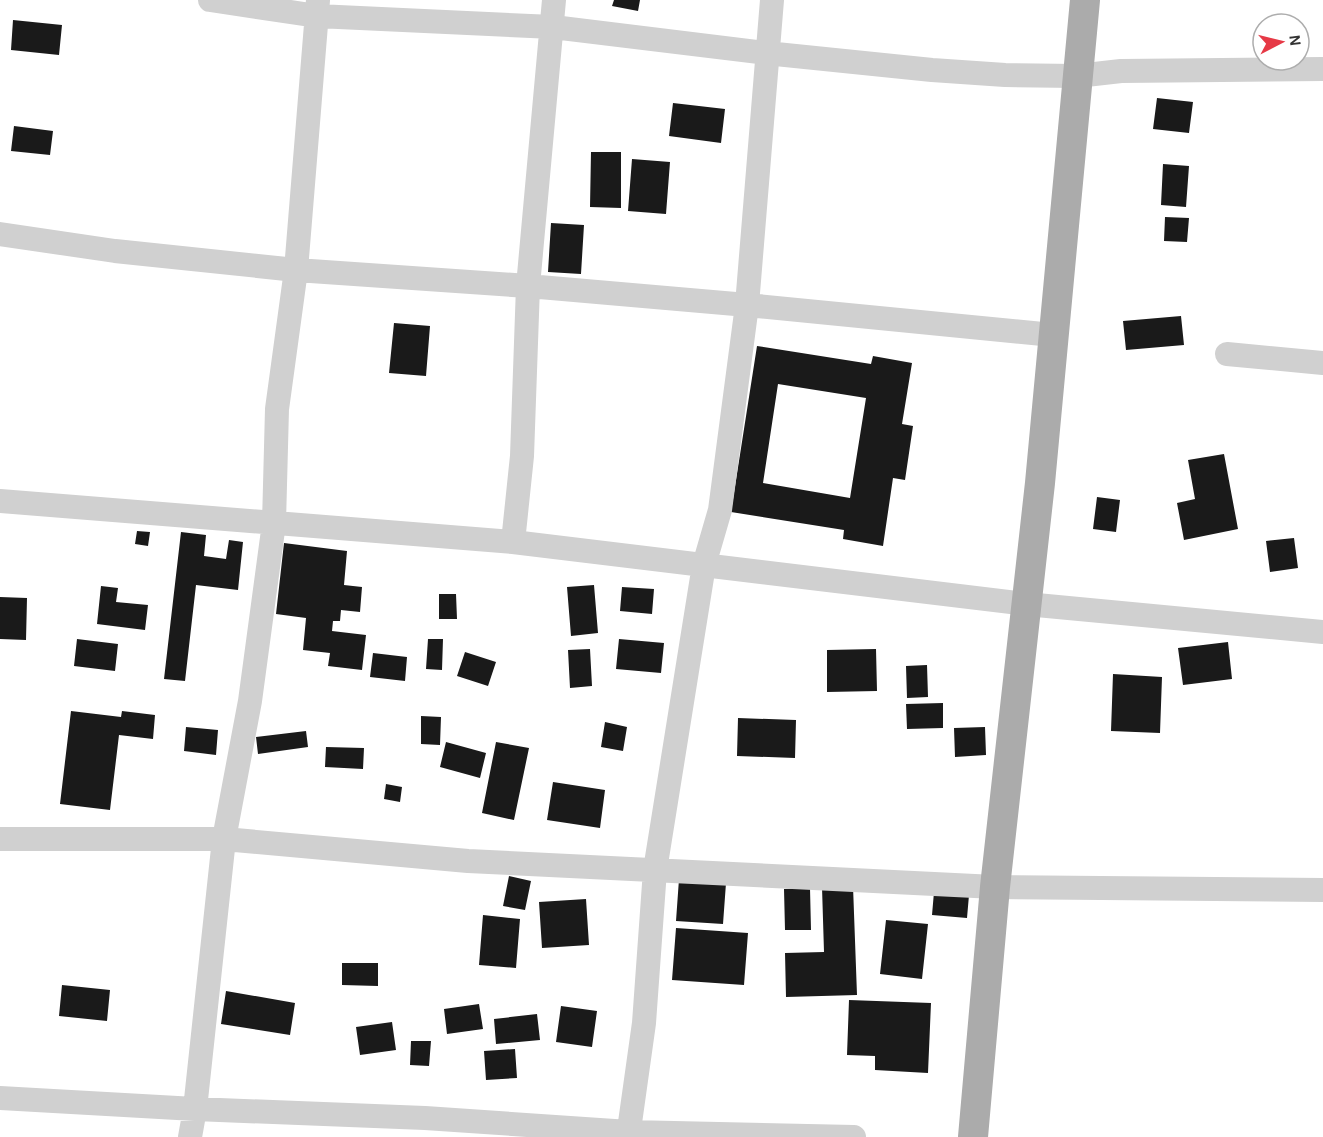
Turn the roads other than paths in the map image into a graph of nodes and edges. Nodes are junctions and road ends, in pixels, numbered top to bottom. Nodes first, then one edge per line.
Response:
1 (210, 0) edge
2 (554, 0) edge
3 (772, 0) edge
4 (1085, 0) edge
5 (317, 8) edge
6 (553, 27) junction
7 (766, 53) junction
8 (1323, 69) edge
9 (1077, 76) junction
10 (0, 234) edge
11 (296, 270) junction
12 (528, 286) junction
13 (747, 305) junction
14 (1053, 335) junction
15 (1227, 354) dead end
16 (1323, 363) edge
17 (0, 501) edge
18 (274, 523) junction
19 (513, 542) junction
20 (704, 565) junction
21 (1026, 604) junction
22 (1323, 632) edge
23 (0, 839) edge
24 (225, 840) junction
25 (655, 870) junction
26 (995, 887) junction
27 (1323, 890) edge
28 (0, 1098) edge
29 (195, 1109) junction
30 (628, 1135) edge
31 (190, 1137) edge
32 (854, 1137) edge
33 (974, 1137) edge

1 - 5 street
2 - 6 street
3 - 7 street
4 - 9 main road
5 - 6 street
5 - 11 street
6 - 7 street
6 - 12 street
7 - 9 street
7 - 13 street
8 - 9 street
9 - 14 main road
10 - 11 street
11 - 12 street
11 - 18 street
12 - 13 street
12 - 19 street
13 - 14 street
13 - 20 street
14 - 21 main road
15 - 16 street
17 - 18 street
18 - 19 street
18 - 24 street
19 - 20 street
20 - 21 street
20 - 25 street
21 - 22 street
21 - 26 main road
23 - 24 street
24 - 25 street
24 - 29 street
25 - 26 street
25 - 30 street
26 - 27 street
26 - 33 main road
28 - 29 street
29 - 30 street
29 - 31 street
30 - 32 street

